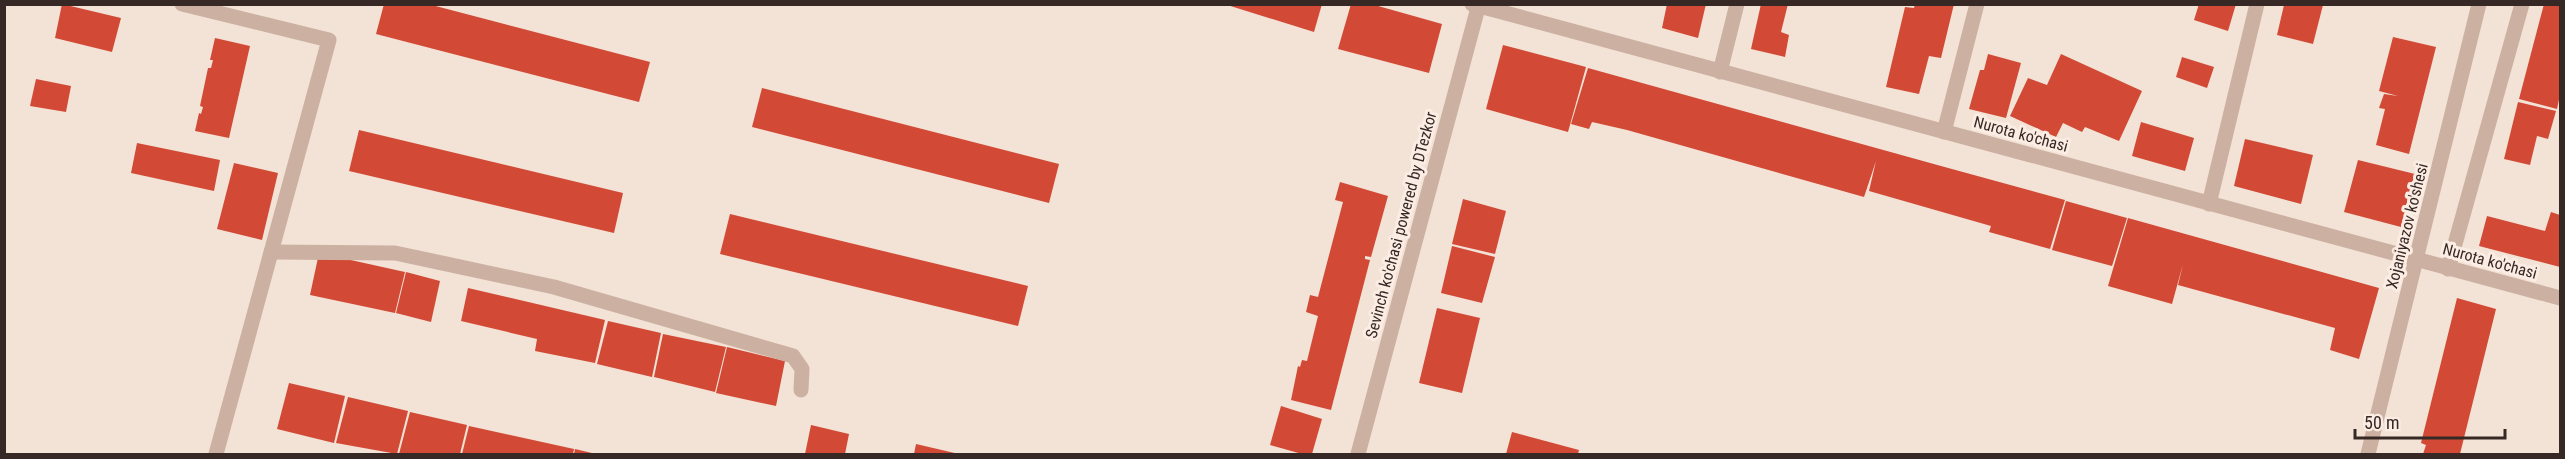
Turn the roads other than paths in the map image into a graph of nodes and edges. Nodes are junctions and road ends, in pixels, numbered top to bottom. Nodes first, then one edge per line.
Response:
1 (182, 4) edge
2 (1737, 4) edge
3 (1977, 4) edge
4 (2257, 4) edge
5 (2479, 4) edge
6 (2522, 4) edge
7 (1476, 5) edge
8 (1720, 72) junction
9 (1944, 132) junction
10 (2209, 204) junction
11 (271, 252) junction
12 (2418, 260) junction
13 (2448, 269) junction
14 (2560, 298) edge
15 (801, 390) dead end
16 (216, 454) edge
17 (1358, 454) edge
18 (2368, 454) edge

1 - 11 street
2 - 8 street
3 - 9 street
4 - 10 street
5 - 12 street, Xojaniyazov ko'shesi
6 - 13 street
7 - 8 street, Nurota ko'chasi
7 - 17 street, Sevinch ko'chasi powered by DTezkor
8 - 9 street, Nurota ko'chasi
9 - 10 street, Nurota ko'chasi
10 - 12 street, Nurota ko'chasi
11 - 15 street
11 - 16 street
12 - 13 street, Nurota ko'chasi
12 - 18 street, Xojaniyazov ko'shesi
13 - 14 street, Nurota ko'chasi

